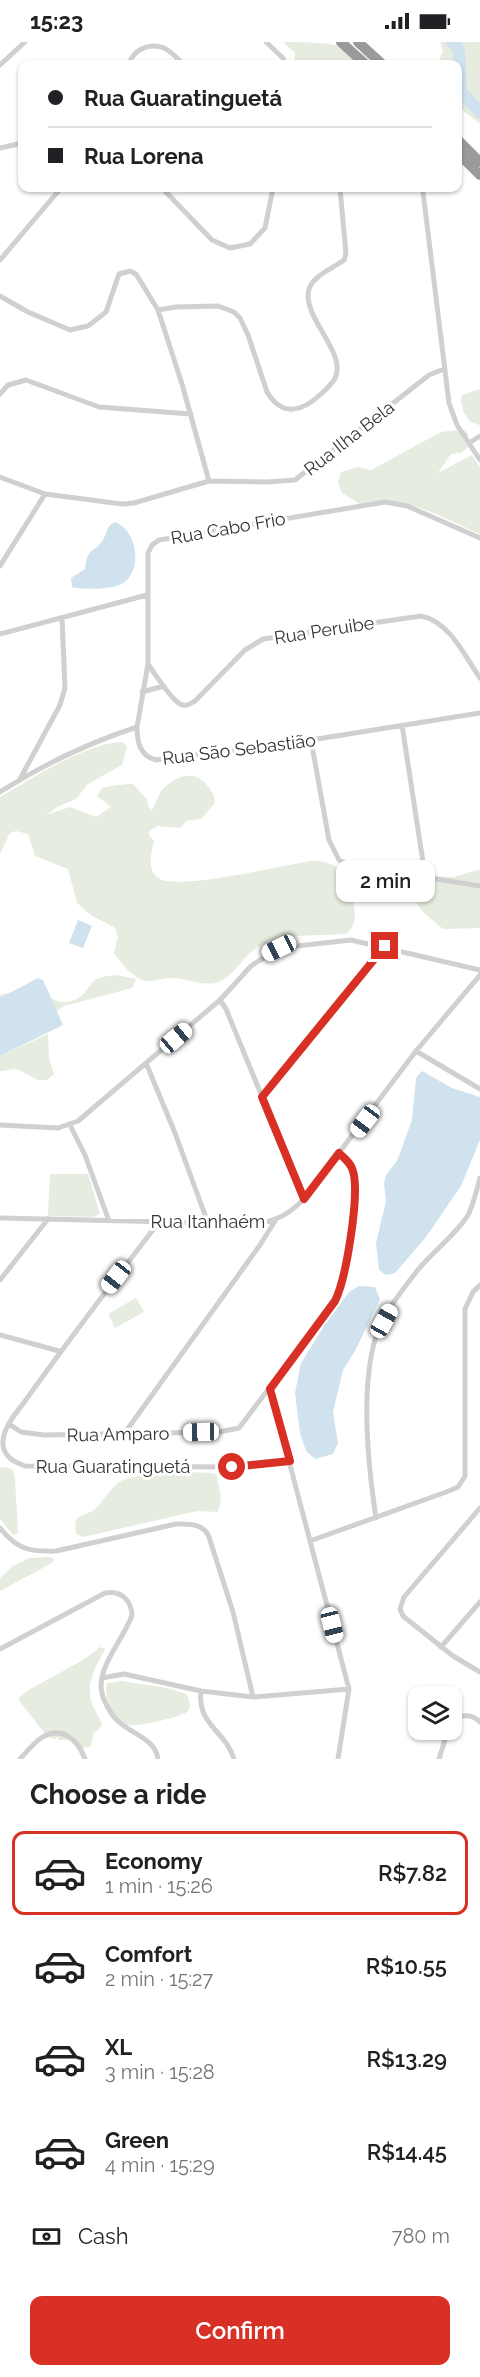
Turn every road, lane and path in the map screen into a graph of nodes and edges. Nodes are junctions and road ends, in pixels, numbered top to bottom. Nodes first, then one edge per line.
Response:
1 (25, 42) edge
2 (266, 42) edge
3 (341, 42) edge
4 (358, 42) edge
5 (130, 60) edge
6 (178, 60) edge
7 (284, 60) edge
8 (361, 60) edge
9 (378, 60) edge
10 (0, 65) edge
11 (18, 144) edge
12 (462, 144) edge
13 (0, 147) edge
14 (462, 157) edge
15 (480, 162) edge
16 (480, 175) edge
17 (58, 192) edge
18 (166, 192) edge
19 (272, 192) edge
20 (340, 192) edge
21 (423, 192) dead end
22 (0, 260) edge
23 (0, 296) edge
24 (158, 310) junction
25 (444, 369) junction
26 (0, 394) edge
27 (191, 414) junction
28 (480, 436) edge
29 (469, 443) junction
30 (480, 460) edge
31 (0, 477) edge
32 (208, 481) junction
33 (45, 494) junction
34 (480, 538) edge
35 (0, 566) edge
36 (147, 595) junction
37 (62, 618) junction
38 (0, 634) edge
39 (148, 664) junction
40 (480, 678) edge
41 (164, 686) junction
42 (142, 692) junction
43 (480, 713) edge
44 (402, 725) junction
45 (138, 727) junction
46 (311, 740) junction
47 (20, 779) junction
48 (0, 792) edge
49 (424, 875) junction
50 (480, 886) edge
51 (385, 946) junction
52 (480, 970) edge
53 (480, 975) edge
54 (220, 1000) junction
55 (416, 1051) junction
56 (146, 1063) junction
57 (480, 1089) edge
58 (262, 1097) junction
59 (0, 1125) edge
60 (70, 1125) junction
61 (339, 1153) junction
62 (480, 1178) edge
63 (304, 1199) junction
64 (0, 1218) edge
65 (48, 1219) junction
66 (110, 1221) junction
67 (274, 1221) junction
68 (159, 1222) junction
69 (208, 1223) junction
70 (0, 1280) edge
71 (480, 1286) edge
72 (0, 1335) edge
73 (59, 1351) junction
74 (270, 1389) junction
75 (9, 1424) junction
76 (124, 1434) junction
77 (290, 1461) junction
78 (480, 1508) edge
79 (376, 1518) junction
80 (0, 1528) edge
81 (310, 1541) junction
82 (480, 1602) edge
83 (441, 1647) junction
84 (0, 1649) edge
85 (480, 1672) edge
86 (102, 1678) junction
87 (349, 1689) junction
88 (201, 1691) junction
89 (253, 1697) junction
90 (462, 1717) edge
91 (480, 1722) edge
92 (445, 1740) edge
93 (20, 1759) edge
94 (85, 1759) edge
95 (158, 1759) edge
96 (234, 1759) edge
97 (338, 1759) edge
98 (439, 1759) edge

1 - 10 street
2 - 7 street
3 - 8 highway
4 - 9 highway
5 - 6 street
11 - 13 street
12 - 15 highway
14 - 16 highway
17 - 22 street
18 - 19 street
20 - 24 street
21 - 25 street
23 - 24 street
24 - 27 street
25 - 29 street
25 - 32 street, Rua Ilha Bela
26 - 27 street
27 - 32 street
28 - 29 street
29 - 30 street
31 - 33 street, Rua Ilha Bela
32 - 33 street, Rua Ilha Bela
33 - 35 street
34 - 36 street, Rua Cabo Frio
36 - 37 street
36 - 39 street, Rua Cabo Frio
37 - 38 street
37 - 47 street
39 - 41 street, Rua Peruibe
39 - 42 street, Rua Cabo Frio
40 - 41 street, Rua Peruibe
41 - 42 street
42 - 45 street, Rua Cabo Frio
43 - 44 street, Rua São Sebastião
44 - 46 street, Rua São Sebastião
44 - 49 street
45 - 46 street, Rua São Sebastião
45 - 47 street
46 - 49 street
47 - 48 street
49 - 50 street
51 - 52 street
51 - 54 street
51 - 58 street
53 - 55 street, Rua Itanhaém
54 - 56 street
54 - 58 street
55 - 57 street
55 - 61 street, Rua Itanhaém
56 - 60 street
56 - 69 street
58 - 63 street
59 - 60 street
60 - 66 street
61 - 63 street, Rua Itanhaém
61 - 74 street, Rua Amparo
62 - 79 street
63 - 67 street, Rua Itanhaém
64 - 65 street, Rua Itanhaém
65 - 66 street, Rua Itanhaém
65 - 70 street
66 - 68 street, Rua Itanhaém
67 - 69 street, Rua Itanhaém
67 - 76 street
68 - 69 street, Rua Itanhaém
68 - 73 street, Rua Guaratinguetá
71 - 79 street
72 - 73 street
73 - 75 street, Rua Guaratinguetá
74 - 76 street, Rua Amparo
74 - 77 street
75 - 76 street, Rua Amparo
75 - 77 street, Rua Guaratinguetá
77 - 81 street
78 - 83 street
79 - 81 street
80 - 89 street
81 - 87 street
82 - 83 street
83 - 85 street
84 - 86 street
86 - 88 street
86 - 95 street
87 - 89 street
87 - 97 street
88 - 89 street
88 - 96 street
90 - 91 street
92 - 98 street
93 - 94 street

